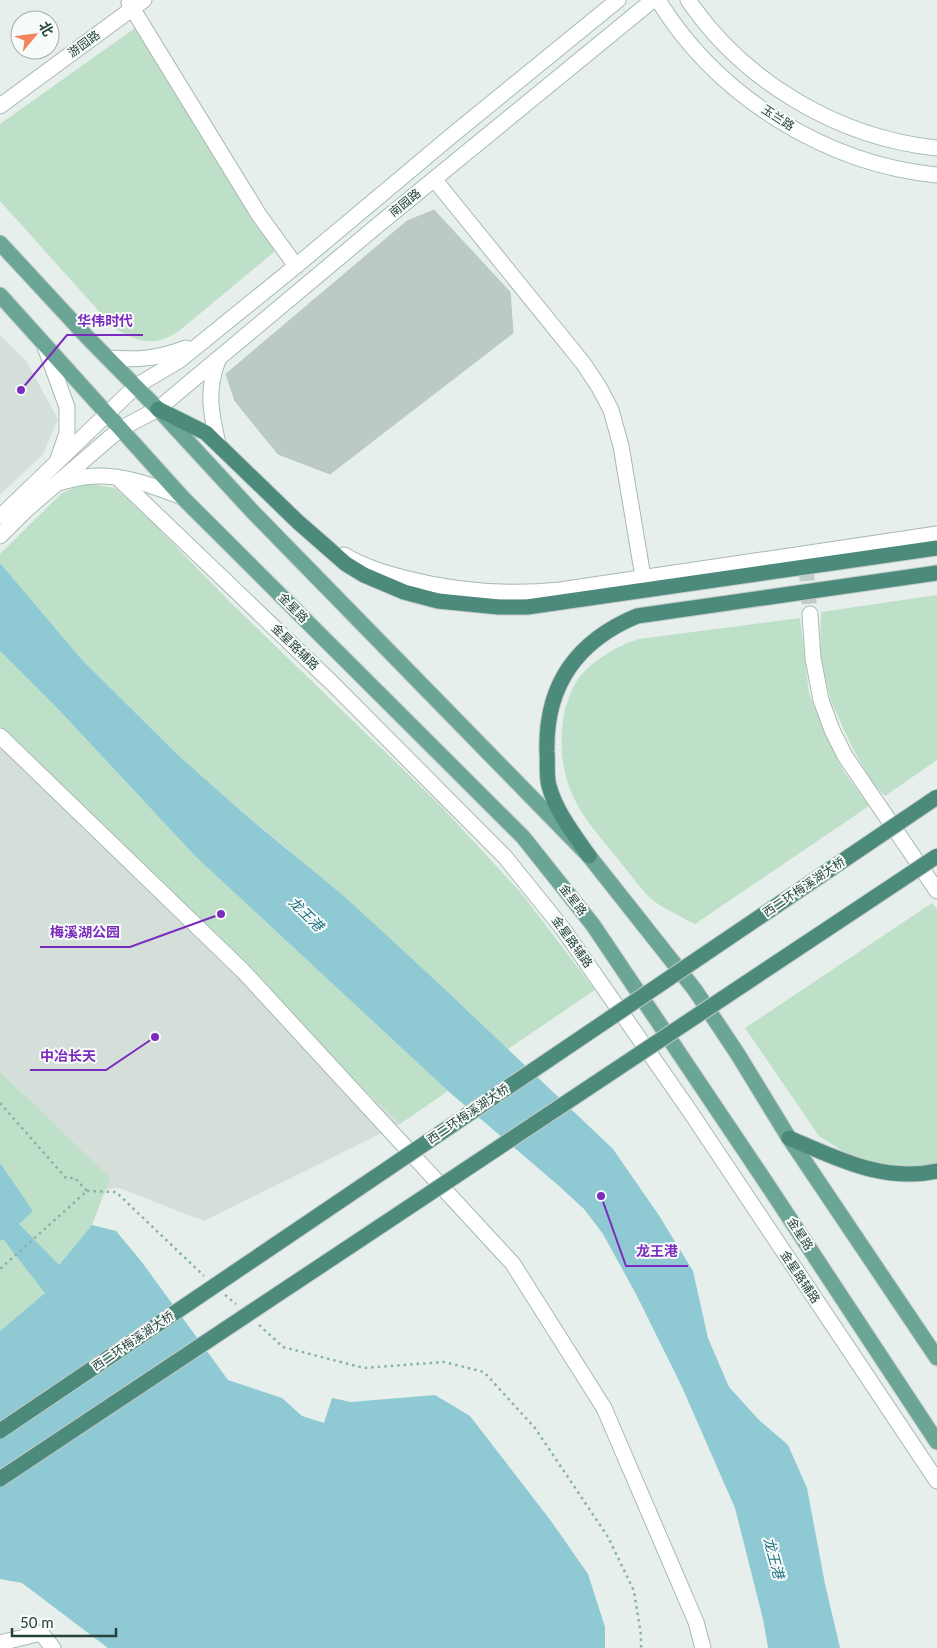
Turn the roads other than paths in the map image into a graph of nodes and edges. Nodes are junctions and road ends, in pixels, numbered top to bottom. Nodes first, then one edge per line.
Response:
1 (618, 0) edge
2 (654, 0) edge
3 (658, 0) edge
4 (688, 0) edge
5 (135, 3) edge
6 (0, 96) edge
7 (0, 106) edge
8 (937, 148) edge
9 (937, 175) edge
10 (434, 179) junction
11 (0, 243) edge
12 (296, 266) junction
13 (0, 295) edge
14 (202, 342) junction
15 (44, 344) junction
16 (108, 358) junction
17 (219, 359) junction
18 (136, 386) junction
19 (158, 409) junction
20 (106, 415) junction
21 (120, 429) junction
22 (218, 444) junction
23 (57, 462) junction
24 (117, 477) junction
25 (58, 483) junction
26 (182, 497) junction
27 (22, 505) junction
28 (0, 517) edge
29 (937, 534) edge
30 (0, 536) edge
31 (321, 542) junction
32 (937, 548) edge
33 (937, 573) edge
34 (643, 577) junction
35 (810, 614) tunnel mouth
36 (0, 736) edge
37 (937, 797) edge
38 (589, 856) junction
39 (937, 856) edge
40 (937, 891) edge
41 (789, 1138) junction
42 (937, 1171) edge
43 (937, 1358) edge
44 (0, 1431) edge
45 (937, 1442) edge
46 (0, 1479) edge
47 (937, 1481) edge
48 (0, 1643) edge
49 (52, 1648) edge
50 (703, 1648) edge

1 - 12 street, 南园路
2 - 10 street, 南园路
3 - 9 street, 玉兰路
4 - 8 street, 玉兰路
5 - 6 street, 游园路
5 - 7 street, 游园路
5 - 12 street
10 - 17 street, 南园路
10 - 34 street
11 - 16 main road
12 - 14 street, 南园路
13 - 15 main road, 金星路
14 - 16 street
14 - 18 street, 南园路
15 - 20 main road, 金星路
15 - 23 street
16 - 18 main road
17 - 19 street, 南园路
17 - 22 street
18 - 19 main road
18 - 20 street, 南园路
19 - 21 street, 南园路
19 - 22 highway
19 - 38 main road
20 - 21 main road, 金星路
20 - 23 street, 南园路
21 - 25 street, 南园路
21 - 26 main road, 金星路
22 - 31 highway
23 - 27 street, 南园路
24 - 25 street
24 - 26 street
24 - 47 street, 金星路辅路
25 - 27 street, 南园路
26 - 45 main road, 金星路
27 - 28 street
27 - 30 street
29 - 34 street
31 - 32 highway
31 - 34 street
33 - 38 highway
35 - 40 street
36 - 50 street
37 - 44 highway, 西二环梅溪湖大桥, bridge
38 - 41 main road
39 - 46 highway, bridge
41 - 42 highway
41 - 43 main road
48 - 49 street

